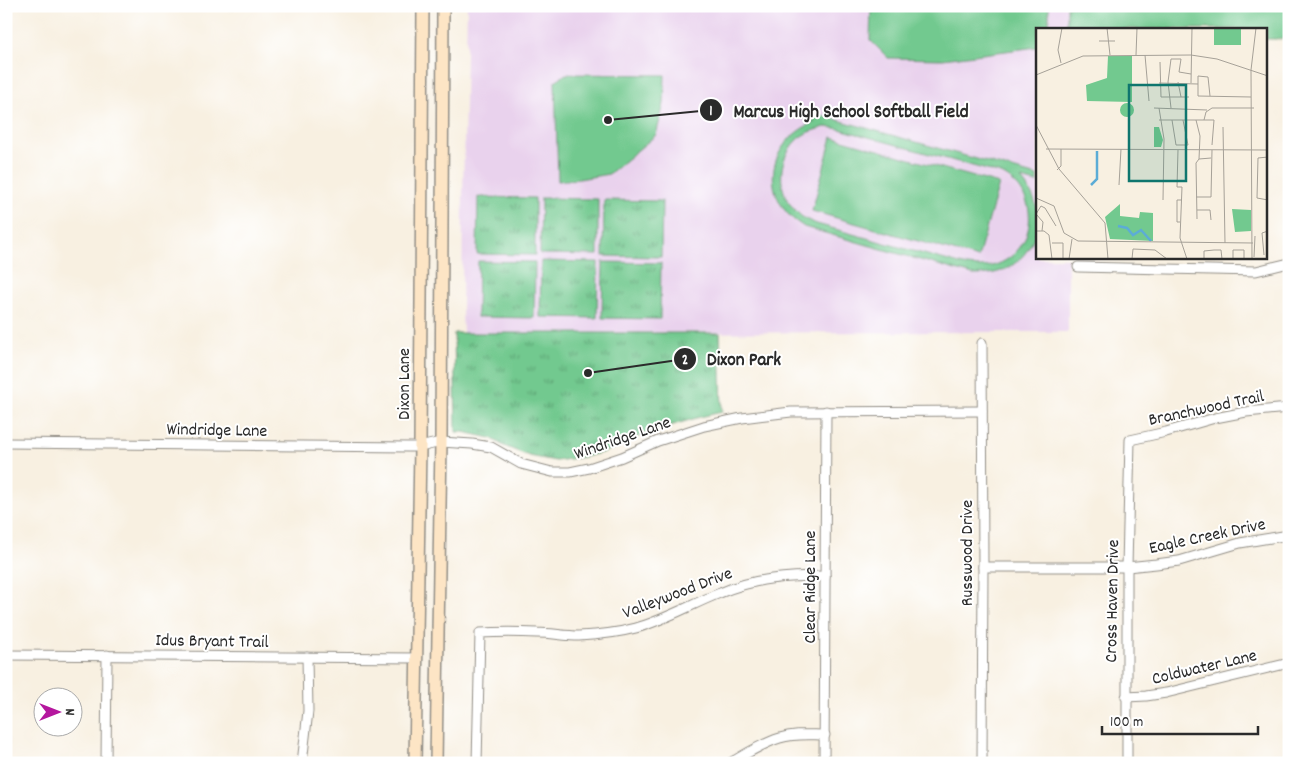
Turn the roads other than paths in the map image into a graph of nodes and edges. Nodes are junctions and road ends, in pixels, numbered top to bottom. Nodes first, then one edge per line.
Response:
1 (423, 6) edge
2 (443, 6) edge
3 (1289, 263) edge
4 (1078, 267) dead end
5 (982, 343) dead end
6 (1289, 408) edge
7 (826, 411) junction
8 (982, 411) junction
9 (1130, 440) joint
10 (441, 442) junction
11 (6, 443) edge
12 (420, 448) junction
13 (1289, 535) edge
14 (1127, 566) junction
15 (983, 567) junction
16 (825, 576) junction
17 (6, 655) edge
18 (107, 655) junction
19 (307, 657) junction
20 (417, 658) junction
21 (1289, 663) edge
22 (1126, 697) junction
23 (825, 735) junction
24 (106, 763) edge
25 (302, 763) edge
26 (415, 763) edge
27 (436, 763) edge
28 (478, 763) edge
29 (730, 763) edge
30 (824, 763) edge
31 (982, 763) edge
32 (1127, 763) edge

1 - 12 main road, Dixon Lane
2 - 10 main road
3 - 4 street
5 - 8 street, Russwood Drive
6 - 9 street, Branchwood Trail
7 - 8 street, Windridge Lane
7 - 10 street, Windridge Lane
7 - 16 street, Clear Ridge Lane
8 - 15 street, Russwood Drive
9 - 14 street, Cross Haven Drive
10 - 12 street, Windridge Lane
10 - 27 main road
11 - 12 street, Windridge Lane
12 - 20 main road, Dixon Lane
13 - 14 street, Eagle Creek Drive
14 - 15 street, Eagle Creek Drive
14 - 22 street, Cross Haven Drive
15 - 31 street, Russwood Drive
16 - 23 street, Clear Ridge Lane
16 - 28 street, Valleywood Drive
17 - 18 street, Idus Bryant Trail
18 - 19 street, Idus Bryant Trail
18 - 24 street
19 - 20 street, Idus Bryant Trail
19 - 25 street
20 - 26 main road, Dixon Lane
21 - 22 street, Coldwater Lane
22 - 32 street, Cross Haven Drive
23 - 29 street
23 - 30 street, Clear Ridge Lane

